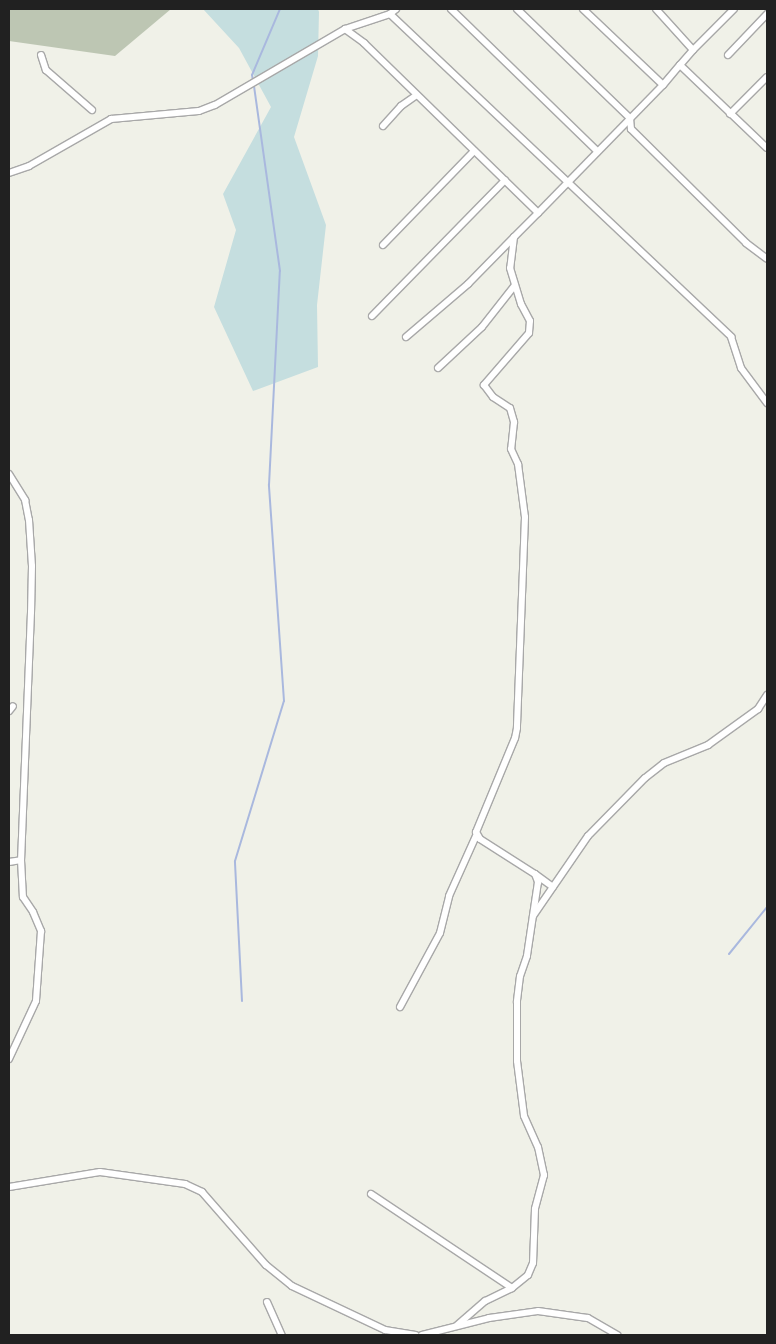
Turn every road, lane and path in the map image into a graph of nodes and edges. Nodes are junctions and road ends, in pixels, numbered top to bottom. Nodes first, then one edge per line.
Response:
1 (396, 9) edge
2 (451, 9) edge
3 (517, 9) edge
4 (583, 9) edge
5 (734, 9) edge
6 (661, 10) edge
7 (390, 14) junction
8 (767, 14) edge
9 (345, 29) junction
10 (692, 50) junction
11 (728, 55) dead end
12 (41, 56) dead end
13 (680, 65) junction
14 (767, 77) edge
15 (663, 85) junction
16 (417, 95) junction
17 (92, 110) dead end
18 (730, 114) junction
19 (630, 118) junction
20 (383, 126) dead end
21 (766, 145) edge
22 (474, 151) junction
23 (597, 151) junction
24 (9, 172) edge
25 (504, 180) junction
26 (567, 183) junction
27 (538, 213) junction
28 (514, 237) junction
29 (383, 245) dead end
30 (767, 259) edge
31 (515, 285) junction
32 (372, 316) dead end
33 (406, 337) dead end
34 (438, 368) dead end
35 (767, 403) edge
36 (9, 474) edge
37 (767, 695) edge
38 (476, 836) junction
39 (21, 860) junction
40 (9, 862) edge
41 (535, 874) junction
42 (553, 887) junction
43 (532, 917) junction
44 (400, 1007) dead end
45 (9, 1059) edge
46 (9, 1187) edge
47 (371, 1194) dead end
48 (512, 1288) junction
49 (267, 1302) dead end
50 (458, 1326) junction
51 (437, 1334) edge
52 (282, 1335) edge
53 (416, 1335) edge
54 (422, 1335) edge
55 (617, 1335) edge

1 - 7 street
2 - 23 street
3 - 19 street
4 - 15 street
5 - 10 street
6 - 10 street
7 - 9 street
7 - 26 street
8 - 11 street
9 - 16 street
9 - 24 street
10 - 13 street
12 - 17 street
13 - 15 street
13 - 18 street
14 - 18 street
15 - 19 street
16 - 20 street
16 - 22 street
18 - 21 street
19 - 23 street
19 - 30 street
22 - 25 street
22 - 29 street
23 - 26 street
25 - 27 street
25 - 32 street
26 - 27 street
26 - 35 street
27 - 28 street
28 - 31 street
28 - 33 street
31 - 34 street
31 - 38 street
36 - 39 street
37 - 42 street
38 - 41 street
38 - 44 street
39 - 40 street
39 - 45 street
41 - 42 street
41 - 43 street
42 - 43 street
43 - 48 street
46 - 53 street
47 - 48 street
48 - 50 street
49 - 52 street
50 - 51 street
50 - 55 street
51 - 54 street

